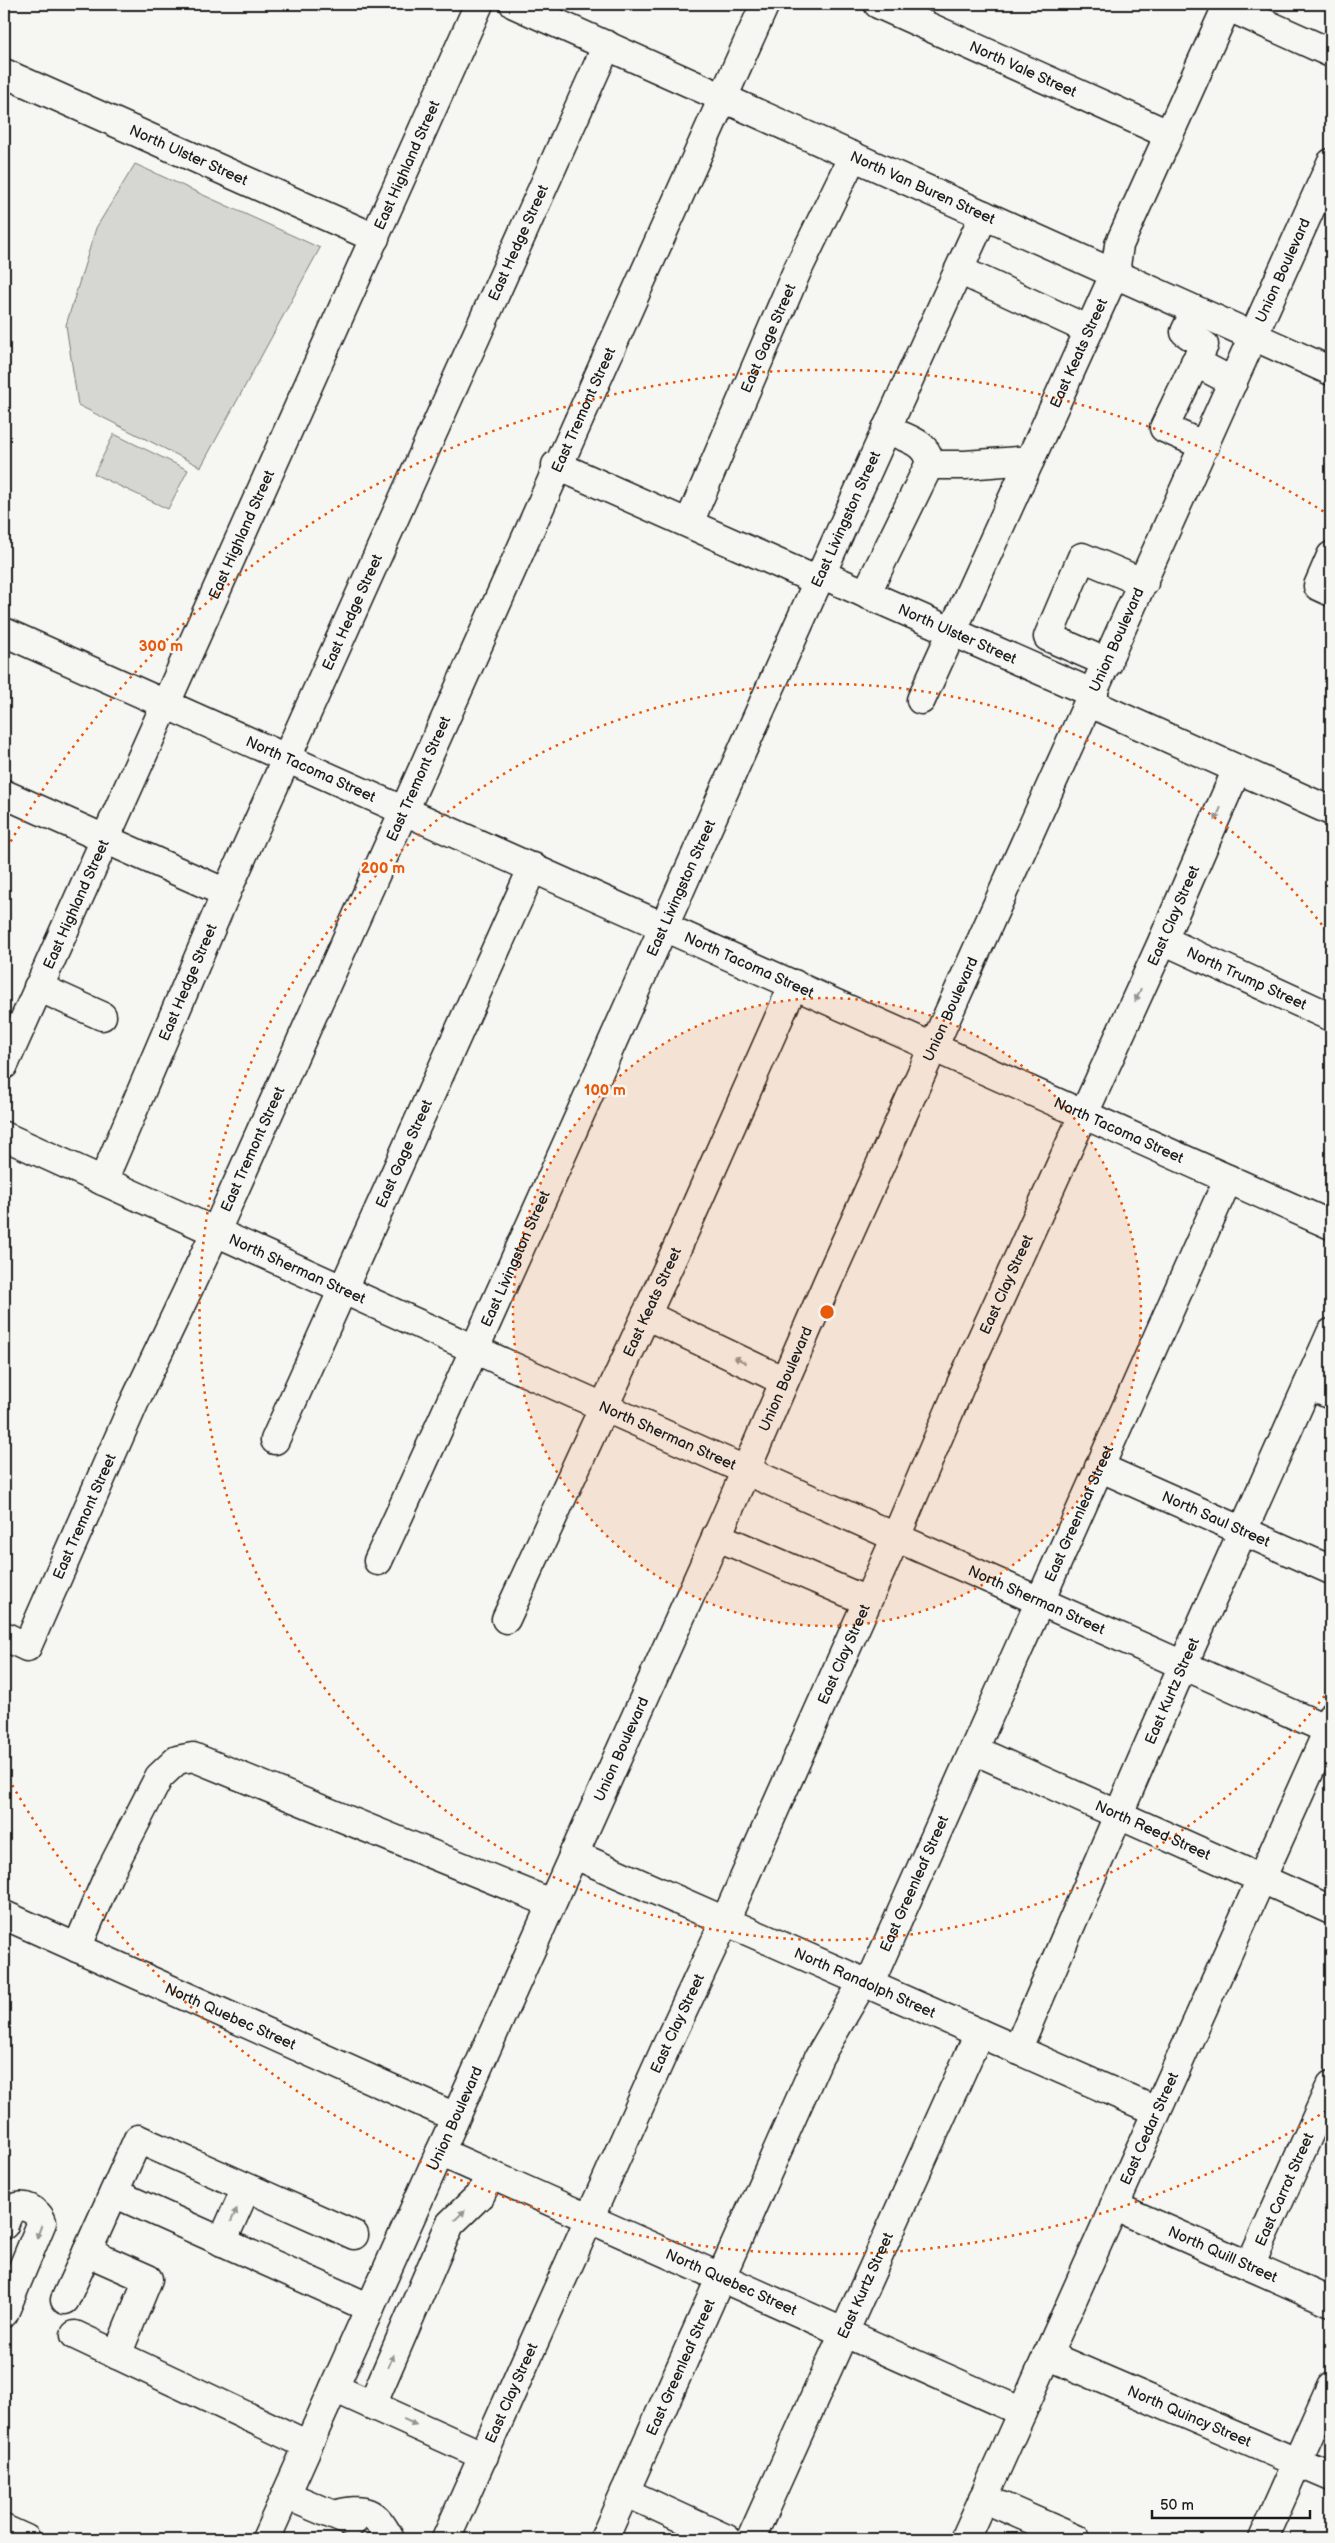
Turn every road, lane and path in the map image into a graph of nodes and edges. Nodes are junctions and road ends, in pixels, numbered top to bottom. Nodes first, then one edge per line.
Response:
1 (479, 4) edge
2 (514, 4) edge
3 (765, 4) edge
4 (878, 4) edge
5 (1226, 5) edge
6 (607, 45) junction
7 (1331, 53) edge
8 (4, 73) edge
9 (723, 97) junction
10 (1168, 134) junction
11 (853, 156) junction
12 (1331, 163) edge
13 (984, 215) junction
14 (375, 238) junction
15 (959, 270) junction
16 (1115, 273) junction
17 (1195, 311) junction
18 (1090, 330) junction
19 (1254, 336) junction
20 (1195, 362) junction
21 (1331, 371) edge
22 (1233, 382) junction
23 (886, 429) junction
24 (1205, 446) junction
25 (1030, 460) junction
26 (556, 465) junction
27 (929, 465) junction
28 (689, 523) junction
29 (1331, 556) edge
30 (820, 577) junction
31 (1144, 583) junction
32 (1324, 589) edge
33 (866, 594) junction
34 (4, 632) edge
35 (952, 632) junction
36 (1108, 662) junction
37 (1092, 699) junction
38 (921, 700) dead end
39 (165, 704) junction
40 (287, 760) junction
41 (1237, 769) junction
42 (4, 794) edge
43 (402, 810) junction
44 (1331, 811) edge
45 (105, 839) junction
46 (533, 867) junction
47 (226, 893) junction
48 (664, 926) junction
49 (1163, 940) junction
50 (794, 984) junction
51 (38, 988) junction
52 (102, 1016) dead end
53 (1331, 1017) edge
54 (934, 1047) junction
55 (4, 1064) edge
56 (1084, 1116) junction
57 (4, 1136) edge
58 (1228, 1180) junction
59 (103, 1181) junction
60 (1331, 1225) edge
61 (216, 1230) junction
62 (343, 1288) junction
63 (646, 1315) junction
64 (1331, 1333) edge
65 (476, 1348) junction
66 (784, 1381) junction
67 (1320, 1390) edge
68 (605, 1406) junction
69 (275, 1440) dead end
70 (1099, 1467) junction
71 (745, 1469) junction
72 (1243, 1531) junction
73 (716, 1536) junction
74 (896, 1537) junction
75 (378, 1561) dead end
76 (1331, 1570) edge
77 (866, 1601) junction
78 (1039, 1602) junction
79 (506, 1619) dead end
80 (4, 1636) edge
81 (1183, 1665) junction
82 (1330, 1726) edge
83 (974, 1750) junction
84 (1118, 1816) junction
85 (573, 1854) junction
86 (1261, 1879) junction
87 (551, 1902) junction
88 (1331, 1910) edge
89 (4, 1915) edge
90 (725, 1921) junction
91 (77, 1948) junction
92 (866, 1983) junction
93 (979, 2033) junction
94 (1017, 2050) junction
95 (1331, 2085) edge
96 (1156, 2112) junction
97 (455, 2117) junction
98 (440, 2152) junction
99 (490, 2174) junction
100 (246, 2188) junction
101 (114, 2193) junction
102 (1114, 2206) junction
103 (589, 2219) junction
104 (4, 2224) edge
105 (354, 2235) dead end
106 (222, 2242) junction
107 (87, 2252) junction
108 (1250, 2266) junction
109 (720, 2277) junction
110 (65, 2300) dead end
111 (1331, 2302) edge
112 (370, 2308) junction
113 (4, 2313) edge
114 (842, 2333) junction
115 (75, 2335) dead end
116 (117, 2355) junction
117 (1047, 2355) junction
118 (1331, 2386) edge
119 (334, 2388) junction
120 (372, 2405) junction
121 (1022, 2412) junction
122 (308, 2445) junction
123 (484, 2456) junction
124 (1298, 2462) junction
125 (1331, 2478) edge
126 (625, 2492) junction
127 (286, 2494) junction
128 (983, 2498) junction
129 (4, 2529) edge
130 (365, 2530) tunnel mouth
131 (26, 2539) edge
132 (266, 2539) edge
133 (446, 2539) edge
134 (604, 2539) edge
135 (727, 2539) edge
136 (751, 2539) edge
137 (965, 2539) edge
138 (1076, 2539) edge
139 (1263, 2539) edge

1 - 14 street, East Highland Street
2 - 6 street, North Van Buren Street
3 - 9 street, East Tremont Street
4 - 10 street, North Vale Street
5 - 7 street
5 - 10 street, East Keats Street
6 - 9 street, North Van Buren Street
6 - 40 street, East Hedge Street
8 - 14 street, North Ulster Street
9 - 11 street, North Van Buren Street
9 - 26 street, East Tremont Street
10 - 16 street, East Keats Street
11 - 13 street, North Van Buren Street
11 - 28 street, East Gage Street
12 - 19 street, Union Boulevard
13 - 15 street, East Livingston Street
13 - 16 street, North Van Buren Street
14 - 39 street, East Highland Street
15 - 18 street
15 - 23 street, East Livingston Street
16 - 17 street, North Van Buren Street
16 - 18 street, East Keats Street
17 - 19 street, North Van Buren Street
17 - 20 street
18 - 25 street, East Keats Street
19 - 21 street, North Van Buren Street
19 - 22 street, Union Boulevard
20 - 22 street
20 - 24 street
22 - 24 street, Union Boulevard
23 - 27 street
23 - 30 street, East Livingston Street
24 - 31 street, Union Boulevard
25 - 27 street
25 - 35 street, East Keats Street
26 - 28 street, North Ulster Street
26 - 43 street, East Tremont Street
27 - 33 street
28 - 30 street, North Ulster Street
29 - 32 street
30 - 33 street, North Ulster Street
30 - 48 street, East Livingston Street
31 - 36 street, Union Boulevard
31 - 36 street
33 - 35 street, North Ulster Street
34 - 39 street, North Tacoma Street
35 - 37 street, North Ulster Street
35 - 38 street, East Keats Street
36 - 37 street, Union Boulevard
37 - 41 street, North Ulster Street
37 - 54 street, Union Boulevard
39 - 40 street, North Tacoma Street
39 - 45 street, East Highland Street
40 - 43 street, North Tacoma Street
40 - 47 street, East Hedge Street
41 - 44 street, North Ulster Street
41 -> 49 street, East Clay Street
42 - 45 street
43 - 46 street, North Tacoma Street
43 - 61 street, East Tremont Street
45 - 47 street
45 - 51 street, East Highland Street
46 - 48 street, North Tacoma Street
46 - 62 street, East Gage Street
47 - 59 street, East Hedge Street
48 - 50 street, North Tacoma Street
48 - 65 street, East Livingston Street
49 - 53 street, North Trump Street
49 -> 56 street, East Clay Street
50 - 54 street, North Tacoma Street
50 - 63 street, East Keats Street
51 - 52 street
51 - 55 street, East Highland Street
54 - 56 street, North Tacoma Street
54 - 66 street, Union Boulevard
56 - 58 street, North Tacoma Street
56 - 74 street, East Clay Street
57 - 59 street, North Sherman Street
58 - 60 street, North Tacoma Street
58 - 70 street, East Greenleaf Street
59 - 61 street, North Sherman Street
61 - 62 street, North Sherman Street
61 - 80 street, East Tremont Street
62 - 65 street, North Sherman Street
62 - 69 street, East Gage Street
66 -> 63 street
63 - 68 street, East Keats Street
64 - 67 street, East Kurtz Street
65 - 68 street, North Sherman Street
65 - 75 street, East Livingston Street
66 - 71 street, Union Boulevard
67 - 72 street, East Kurtz Street
68 - 71 street, North Sherman Street
68 - 79 street, East Keats Street
70 - 72 street, North Saul Street
70 - 78 street, East Greenleaf Street
71 - 73 street, Union Boulevard
71 - 74 street, North Sherman Street
72 - 76 street, North Saul Street
72 - 81 street, East Kurtz Street
73 - 77 street
73 - 85 street, Union Boulevard
74 - 77 street, East Clay Street
74 - 78 street, North Sherman Street
77 - 90 street, East Clay Street
78 - 81 street, North Sherman Street
78 - 83 street, East Greenleaf Street
81 - 82 street, North Sherman Street
81 - 84 street, East Kurtz Street
82 - 86 street, East Cedar Street
83 - 84 street, North Reed Street
83 - 92 street, East Greenleaf Street
84 - 86 street, North Reed Street
84 - 94 street, East Kurtz Street
85 - 87 street, Union Boulevard
85 - 90 street, North Randolph Street
86 - 88 street, North Reed Street
86 - 96 street, East Cedar Street
87 - 91 street
87 - 97 street, Union Boulevard
89 - 91 street, North Quebec Street
90 - 92 street, North Randolph Street
90 - 103 street, East Clay Street
91 - 97 street, North Quebec Street
92 - 93 street, North Randolph Street
92 - 109 street, East Greenleaf Street
93 - 94 street, North Randolph Street
93 - 114 street, East Kurtz Street
94 - 96 street, North Randolph Street
95 - 108 street, East Carrot Street
96 - 102 street, East Cedar Street
97 - 98 street, Union Boulevard
98 - 99 street, North Quebec Street
98 - 112 street, Union Boulevard
99 - 103 street, North Quebec Street
120 -> 99 street
100 - 101 street
100 - 105 street
106 -> 100 street
101 - 106 street
101 - 107 street
102 - 108 street, North Quill Street
102 - 117 street, East Cedar Street
103 - 109 street, North Quebec Street
103 - 123 street, East Clay Street
104 -> 113 street
106 - 112 street
107 - 110 street
107 - 116 street
108 - 111 street, North Quill Street
109 - 114 street, North Quebec Street
109 - 126 street, East Greenleaf Street
112 - 119 street, Union Boulevard
114 - 121 street, North Quebec Street
114 - 136 street, East Kurtz Street
115 - 116 street
116 - 122 street
117 - 121 street, East Cedar Street
117 - 124 street, North Quincy Street
118 - 124 street
119 - 120 street
119 - 122 street, Union Boulevard
120 -> 123 street
121 - 128 street, East Cedar Street
122 - 127 street, Union Boulevard
123 - 133 street, East Clay Street
124 - 125 street, North Quincy Street
124 - 139 street
126 - 134 street, East Greenleaf Street
126 - 135 street
127 - 130 street
127 - 132 street, Union Boulevard
128 - 137 street, East Cedar Street
128 - 138 street
129 - 131 street

